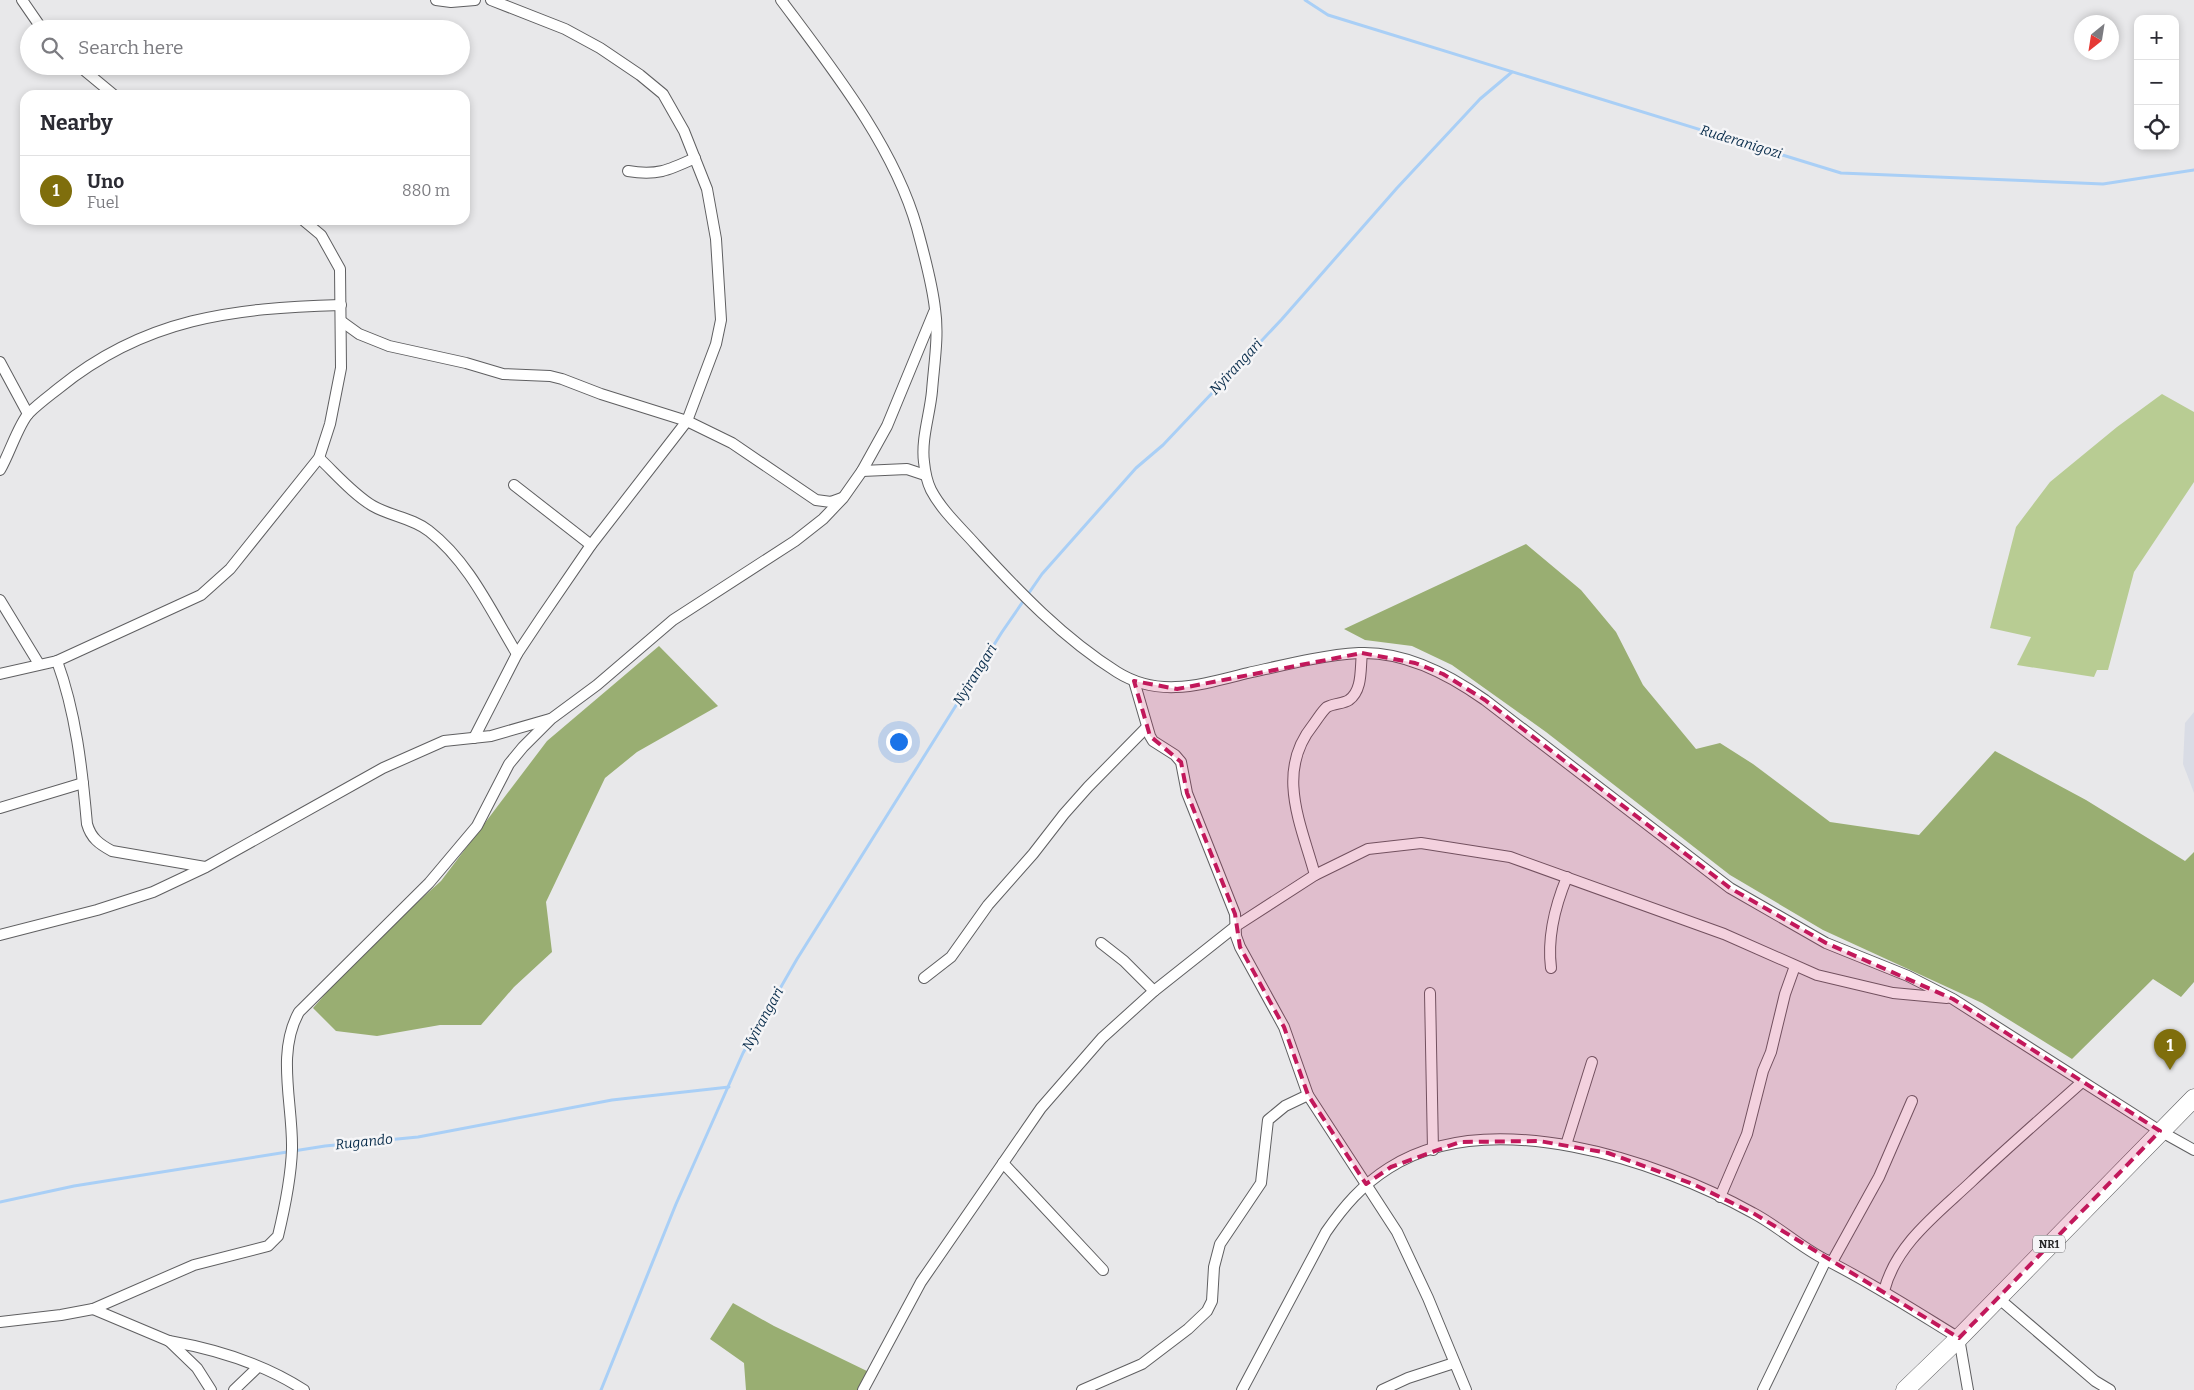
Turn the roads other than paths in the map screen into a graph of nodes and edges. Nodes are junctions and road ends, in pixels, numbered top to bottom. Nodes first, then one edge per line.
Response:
1 (22, 0) edge
2 (436, 0) edge
3 (475, 0) edge
4 (491, 0) edge
5 (780, 0) edge
6 (36, 20) edge
7 (90, 75) edge
8 (108, 90) edge
9 (695, 158) junction
10 (628, 171) dead end
11 (309, 225) edge
12 (341, 305) junction
13 (935, 308) junction
14 (340, 321) junction
15 (0, 362) edge
16 (28, 414) junction
17 (687, 421) junction
18 (319, 458) junction
19 (0, 470) edge
20 (862, 471) junction
21 (925, 475) junction
22 (514, 485) dead end
23 (843, 498) junction
24 (591, 545) junction
25 (0, 600) edge
26 (1362, 653) junction
27 (517, 654) junction
28 (57, 661) junction
29 (39, 664) junction
30 (0, 674) edge
31 (1134, 681) junction
32 (551, 719) junction
33 (1146, 728) junction
34 (474, 738) junction
35 (83, 783) junction
36 (0, 808) edge
37 (206, 867) junction
38 (1315, 875) junction
39 (1567, 877) junction
40 (1236, 926) junction
41 (0, 935) edge
42 (1101, 943) dead end
43 (1795, 966) junction
44 (1551, 968) dead end
45 (924, 978) dead end
46 (1154, 991) junction
47 (1430, 993) dead end
48 (1953, 999) junction
49 (1592, 1062) dead end
50 (2082, 1082) junction
51 (1308, 1095) junction
52 (2194, 1098) edge
53 (1912, 1101) dead end
54 (2160, 1131) junction
55 (1566, 1145) junction
56 (1433, 1150) junction
57 (2194, 1150) edge
58 (1003, 1163) junction
59 (1366, 1184) junction
60 (1720, 1196) junction
61 (1829, 1261) junction
62 (1103, 1270) dead end
63 (1884, 1291) junction
64 (1997, 1297) junction
65 (93, 1308) junction
66 (0, 1322) edge
67 (1959, 1338) junction
68 (168, 1341) junction
69 (1454, 1363) junction
70 (258, 1367) junction
71 (211, 1390) edge
72 (234, 1390) edge
73 (304, 1390) edge
74 (863, 1390) edge
75 (1082, 1390) edge
76 (1242, 1390) edge
77 (1382, 1390) edge
78 (1466, 1390) edge
79 (1763, 1390) edge
80 (1905, 1390) edge
81 (1968, 1390) edge
82 (2110, 1390) edge

1 - 6 street
2 - 3 street
4 - 9 street
5 - 13 street
7 - 8 street
9 - 10 street
9 - 17 street
11 - 12 street
12 - 14 street
12 - 16 street
13 - 20 street
13 - 21 street
14 - 17 street
14 - 18 street
15 - 16 street
16 - 19 street
17 - 23 street
17 - 24 street
18 - 27 street
18 - 28 street
20 - 21 street
20 - 23 street
21 - 31 street
22 - 24 street
23 - 32 street
24 - 27 street
25 - 29 street
26 - 31 street
26 - 38 street
26 - 48 street
27 - 34 street
28 - 29 street
28 - 35 street
29 - 30 street
31 - 33 street
32 - 34 street
32 - 65 street
33 - 40 street
33 - 45 street
34 - 37 street
35 - 36 street
35 - 37 street
37 - 41 street
38 - 39 street
38 - 40 street
39 - 43 street
39 - 44 street
40 - 46 street
40 - 51 street
42 - 46 street
43 - 48 street
43 - 60 street
46 - 58 street
47 - 56 street
48 - 50 street
49 - 55 street
50 - 54 street
50 - 63 street
51 - 59 street
51 - 75 street
52 - 54 highway, NR1
53 - 61 street
54 - 57 street
54 - 64 highway, NR1
55 - 56 street
55 - 60 street
56 - 59 street
58 - 62 street
58 - 74 street
59 - 69 street
59 - 76 street
60 - 61 street
61 - 63 street
61 - 79 street
63 - 67 street
64 - 67 highway, NR1
64 - 82 street
65 - 66 street
65 - 68 street
67 - 80 highway, NR1
67 - 81 street
68 - 70 street
68 - 71 street
69 - 77 street
69 - 78 street
70 - 72 street
70 - 73 street

